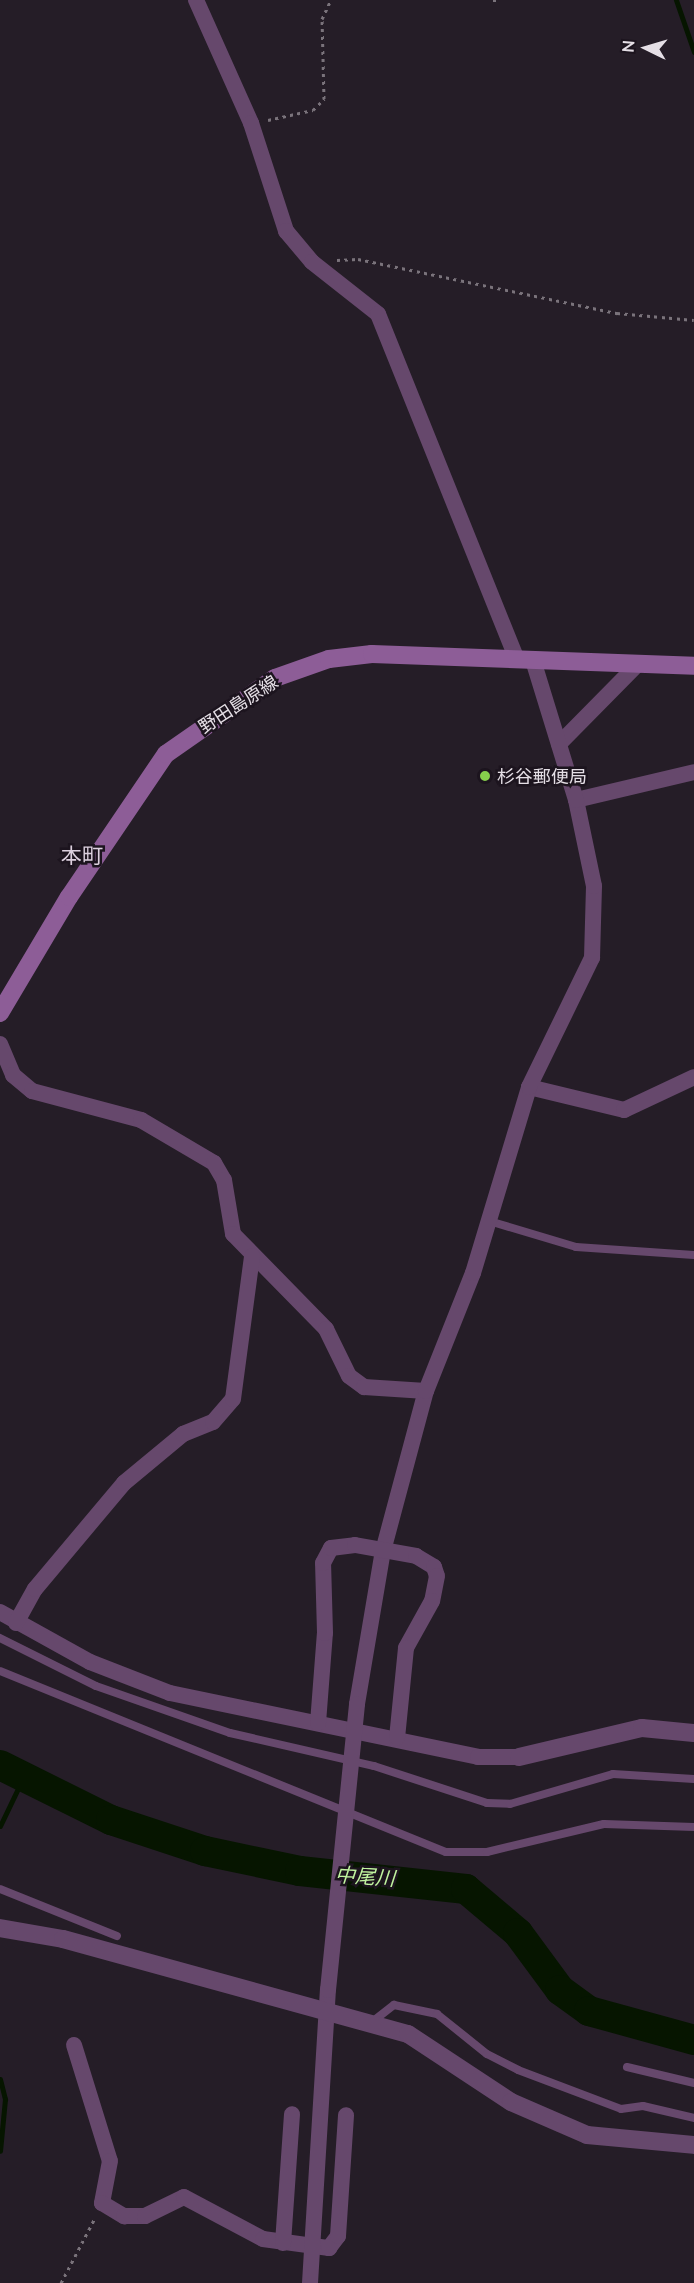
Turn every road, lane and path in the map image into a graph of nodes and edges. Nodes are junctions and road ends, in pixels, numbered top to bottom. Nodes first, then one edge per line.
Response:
1 (196, 0) edge
2 (331, 0) edge
3 (492, 0) edge
4 (500, 0) edge
5 (251, 123) junction
6 (312, 262) junction
7 (694, 320) edge
8 (525, 660) junction
9 (638, 664) junction
10 (694, 666) edge
11 (559, 744) junction
12 (694, 772) edge
13 (576, 800) junction
14 (0, 1013) edge
15 (0, 1044) edge
16 (694, 1077) edge
17 (529, 1087) junction
18 (489, 1221) junction
19 (694, 1255) edge
20 (252, 1256) junction
21 (426, 1392) junction
22 (383, 1551) junction
23 (0, 1612) edge
24 (15, 1623) junction
25 (0, 1638) edge
26 (0, 1671) edge
27 (318, 1723) junction
28 (694, 1733) edge
29 (396, 1738) junction
30 (519, 1757) joint
31 (694, 1779) edge
32 (694, 1827) edge
33 (0, 1889) edge
34 (0, 1928) edge
35 (117, 1936) dead end
36 (327, 1999) junction
37 (372, 2022) junction
38 (74, 2045) dead end
39 (627, 2067) dead end
40 (694, 2083) edge
41 (292, 2114) dead end
42 (346, 2115) dead end
43 (694, 2118) edge
44 (694, 2145) edge
45 (102, 2203) junction
46 (283, 2242) junction
47 (312, 2248) junction
48 (62, 2283) edge
49 (310, 2283) edge

1 - 5 street
2 - 5 path
3 - 4 path
5 - 6 street
6 - 7 path
6 - 8 street
8 - 9 main road, 野田島原線
8 - 11 street
8 - 14 main road, 野田島原線
9 - 10 main road, 野田島原線
9 - 11 street
11 - 13 street
12 - 13 street
13 - 17 street
15 - 20 street
16 - 17 street
17 - 18 street
18 - 19 lane
18 - 21 street
20 - 21 street
20 - 24 street
21 - 22 street
22 - 27 street
22 - 29 street
22 - 36 street, bridge
23 - 24 street
24 - 27 street
25 - 31 lane
26 - 32 lane
27 - 29 street
28 - 30 street
29 - 30 street
33 - 35 lane
34 - 36 street
36 - 37 street
36 - 47 street
37 - 43 lane
37 - 44 street
38 - 45 street
39 - 40 lane
41 - 46 street
42 - 47 street
45 - 46 street
45 - 48 path
46 - 47 street
47 - 49 street

